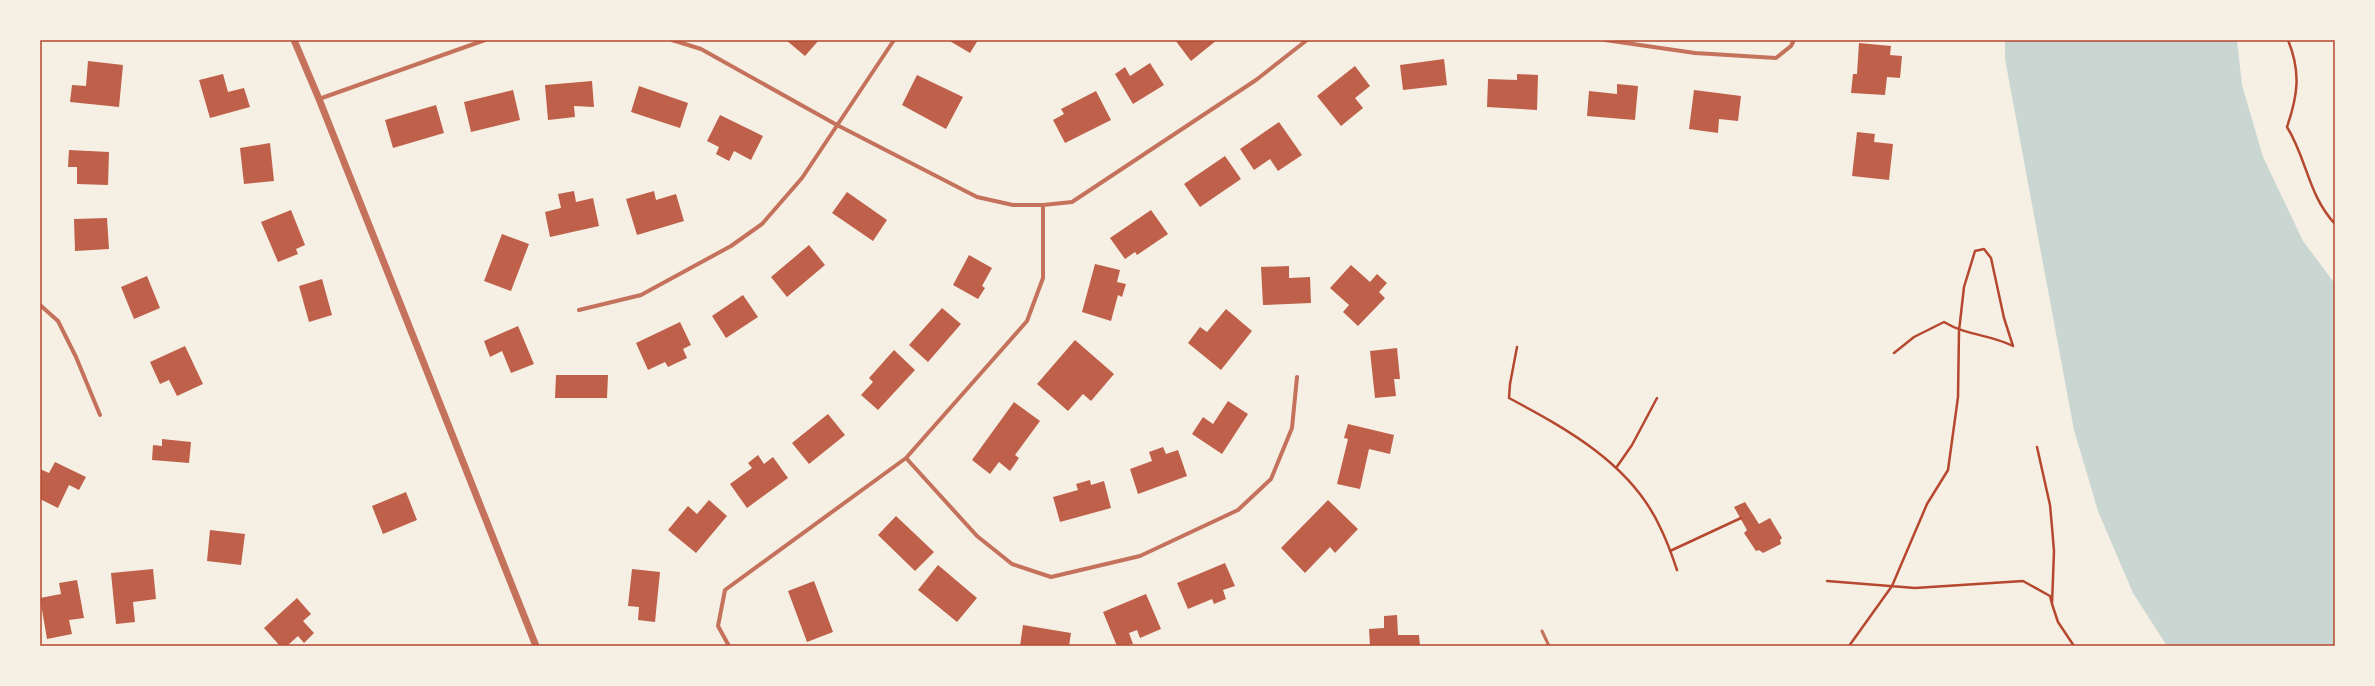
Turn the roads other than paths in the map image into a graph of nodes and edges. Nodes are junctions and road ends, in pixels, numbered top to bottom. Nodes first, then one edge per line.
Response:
1 (294, 40) edge
2 (485, 40) edge
3 (672, 40) edge
4 (894, 40) edge
5 (1307, 40) edge
6 (1604, 40) edge
7 (1794, 40) edge
8 (319, 99) junction
9 (837, 125) junction
10 (1043, 205) junction
11 (40, 305) edge
12 (579, 310) dead end
13 (1296, 377) dead end
14 (100, 415) dead end
15 (906, 458) junction
16 (1542, 631) dead end
17 (536, 646) edge
18 (729, 646) edge
19 (1549, 646) edge

1 - 8 street
2 - 8 street
3 - 9 street
4 - 9 street
5 - 10 street
6 - 7 street
8 - 17 street
9 - 10 street
9 - 12 street
10 - 15 street
11 - 14 street
13 - 15 street
15 - 18 street
16 - 19 lane

